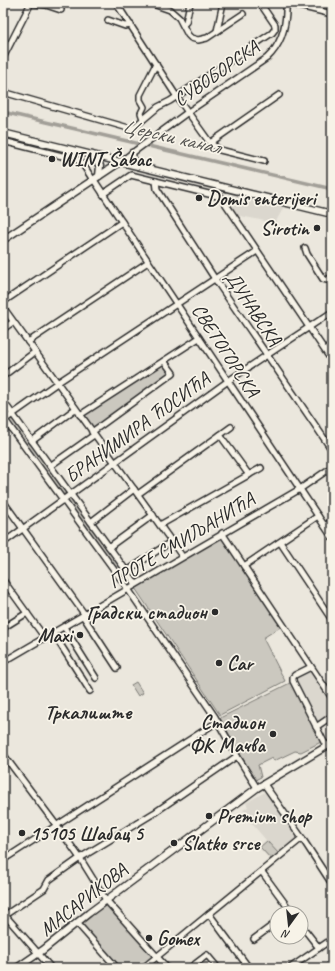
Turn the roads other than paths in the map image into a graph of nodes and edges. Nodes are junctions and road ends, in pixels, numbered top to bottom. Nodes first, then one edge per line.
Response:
1 (31, 3) edge
2 (118, 3) edge
3 (150, 3) edge
4 (190, 3) edge
5 (223, 3) edge
6 (260, 3) edge
7 (286, 3) edge
8 (61, 10) dead end
9 (243, 14) dead end
10 (332, 14) edge
11 (108, 20) dead end
12 (130, 25) junction
13 (183, 25) junction
14 (217, 31) junction
15 (3, 58) edge
16 (156, 64) junction
17 (3, 92) edge
18 (279, 95) dead end
19 (177, 97) junction
20 (188, 112) junction
21 (143, 119) junction
22 (3, 133) edge
23 (3, 140) edge
24 (210, 143) junction
25 (133, 152) junction
26 (92, 155) junction
27 (264, 161) dead end
28 (120, 162) junction
29 (141, 167) junction
30 (95, 179) junction
31 (156, 181) junction
32 (103, 194) junction
33 (332, 214) edge
34 (122, 222) junction
35 (3, 240) edge
36 (305, 248) dead end
37 (257, 251) junction
38 (148, 262) junction
39 (332, 277) edge
40 (215, 279) junction
41 (3, 302) edge
42 (176, 304) junction
43 (3, 307) edge
44 (332, 312) edge
45 (14, 322) junction
46 (309, 327) junction
47 (3, 329) edge
48 (199, 338) junction
49 (28, 342) junction
50 (35, 352) junction
51 (267, 355) junction
52 (164, 361) junction
53 (332, 361) edge
54 (3, 376) edge
55 (228, 381) junction
56 (57, 383) junction
57 (3, 401) edge
58 (75, 409) junction
59 (13, 414) junction
60 (80, 415) junction
61 (4, 420) edge
62 (231, 427) dead end
63 (93, 433) junction
64 (220, 435) junction
65 (32, 441) junction
66 (332, 450) edge
67 (114, 462) junction
68 (50, 466) junction
69 (332, 467) edge
70 (261, 468) dead end
71 (249, 475) junction
72 (300, 488) junction
73 (134, 489) junction
74 (71, 494) junction
75 (138, 494) junction
76 (63, 500) junction
77 (3, 501) edge
78 (152, 515) junction
79 (318, 516) junction
80 (332, 521) edge
81 (90, 522) junction
82 (160, 525) junction
83 (324, 526) junction
84 (24, 529) junction
85 (222, 533) junction
86 (332, 537) edge
87 (172, 541) junction
88 (280, 542) junction
89 (3, 543) edge
90 (109, 547) junction
91 (182, 556) junction
92 (244, 566) junction
93 (127, 571) junction
94 (3, 580) edge
95 (136, 584) junction
96 (128, 590) junction
97 (27, 613) junction
98 (84, 616) junction
99 (332, 620) edge
100 (64, 627) junction
101 (3, 628) edge
102 (53, 633) junction
103 (45, 638) junction
104 (3, 662) edge
105 (311, 667) junction
106 (117, 668) dead end
107 (96, 678) dead end
108 (90, 691) dead end
109 (332, 698) edge
110 (332, 716) edge
111 (217, 722) junction
112 (316, 726) junction
113 (332, 743) edge
114 (326, 746) junction
115 (3, 754) edge
116 (237, 756) junction
117 (264, 784) junction
118 (257, 788) junction
119 (57, 826) junction
120 (302, 838) junction
121 (80, 858) junction
122 (3, 860) edge
123 (262, 872) junction
124 (332, 884) edge
125 (106, 900) junction
126 (285, 905) edge
127 (4, 914) edge
128 (209, 914) junction
129 (77, 923) junction
130 (269, 928) edge
131 (309, 935) edge
132 (254, 939) dead end
133 (332, 939) edge
134 (319, 948) junction
135 (38, 954) junction
136 (158, 956) junction
137 (17, 968) edge
138 (50, 968) edge
139 (117, 968) edge
140 (143, 968) edge
141 (167, 968) edge
142 (190, 968) edge
143 (218, 968) edge
144 (248, 968) edge
145 (290, 968) edge

1 - 8 street
1 - 15 street
2 - 12 street
3 - 13 street
4 - 13 street
5 - 14 street
6 - 19 street
7 - 10 street
7 - 20 street, СУВОБОРСКА
9 - 14 street
11 - 12 street
12 - 16 street
13 - 14 street
16 - 19 street
16 - 21 street
17 - 21 street
18 - 24 street
19 - 20 street
19 - 21 street
20 - 24 street
20 - 25 street, СУВОБОРСКА
22 - 26 main road
23 - 30 street, СВЕТОГОРСКА
24 - 27 street
25 - 28 street, СУВОБОРСКА
25 - 29 main road
26 - 28 main road
26 - 30 main road
28 - 29 main road
28 - 30 main road
29 - 33 main road
30 - 32 street, СВЕТОГОРСКА
30 - 35 main road
31 - 32 street
31 - 37 street
31 - 40 street, ДУНАВСКА
32 - 34 street, СВЕТОГОРСКА
34 - 38 street, СВЕТОГОРСКА
34 - 41 street
36 - 39 street
37 - 40 street
37 - 46 street
38 - 42 street, СВЕТОГОРСКА
38 - 49 street
40 - 42 street
40 - 51 street, ДУНАВСКА
42 - 48 street, СВЕТОГОРСКА
42 - 56 street
43 - 45 street
44 - 46 street, БРАНИМИРА ЋОСИЋА
45 - 47 street
45 - 49 street
46 - 51 street, БРАНИМИРА ЋОСИЋА
46 - 53 street
48 - 52 street
48 - 55 street, СВЕТОГОРСКА
49 - 50 street
50 - 54 street
50 - 56 street
51 - 55 street, БРАНИМИРА ЋОСИЋА
51 - 66 street, ДУНАВСКА
52 - 60 street
52 - 63 street
55 - 67 street, БРАНИМИРА ЋОСИЋА
55 - 72 street, СВЕТОГОРСКА
56 - 58 street
56 - 59 street
57 - 59 street
58 - 60 street
58 - 65 street
59 - 61 street
59 - 65 street
60 - 63 street
61 - 76 street
62 - 64 street
63 - 67 street
63 - 68 street
64 - 71 street
64 - 75 street
65 - 68 street
67 - 73 street
67 - 74 street, БРАНИМИРА ЋОСИЋА
68 - 74 street
69 - 72 street, ПРОТЕ СМИЉАНИЋА
70 - 71 street
71 - 82 street
72 - 79 street, СВЕТОГОРСКА
72 - 85 street, ПРОТЕ СМИЉАНИЋА
73 - 75 street
73 - 81 street
74 - 76 street, БРАНИМИРА ЋОСИЋА
74 - 81 street
75 - 78 street
76 - 84 street, БРАНИМИРА ЋОСИЋА
76 - 96 street
77 - 84 street
78 - 82 street
78 - 90 street
79 - 83 street, СВЕТОГОРСКА
79 - 88 street
80 - 83 street
81 - 90 street
82 - 87 street
83 - 86 street, СВЕТОГОРСКА
84 - 89 street, БРАНИМИРА ЋОСИЋА
84 - 98 street
85 - 91 street, ПРОТЕ СМИЉАНИЋА
85 - 92 street
87 - 91 street
87 - 93 street
88 - 92 street
88 - 99 street
90 - 93 street
91 - 95 street, ПРОТЕ СМИЉАНИЋА
92 - 105 street
93 - 95 street
94 - 97 street
95 - 96 street, ПРОТЕ СМИЉАНИЋА
96 - 98 street, ПРОТЕ СМИЉАНИЋА
96 - 111 street
97 - 101 street
97 - 103 street
98 - 100 street, ПРОТЕ СМИЉАНИЋА
98 - 106 street
100 - 102 street, ПРОТЕ СМИЉАНИЋА
100 - 107 street
102 - 103 street, ПРОТЕ СМИЉАНИЋА
102 - 108 street
103 - 104 street, ПРОТЕ СМИЉАНИЋА
105 - 109 street
105 - 112 street
110 - 112 street
111 - 116 street
111 - 119 street
112 - 114 street
113 - 114 main road, МАСАРИКОВА
114 - 117 main road, МАСАРИКОВА
115 - 119 street
116 - 118 street
116 - 121 street
117 - 118 main road, МАСАРИКОВА
117 - 120 street
118 - 125 main road, МАСАРИКОВА
119 - 121 street
119 - 122 street
120 - 123 street
120 - 124 street
121 - 125 street
121 - 127 street
123 - 126 street
123 - 128 street
125 - 129 main road, МАСАРИКОВА
125 - 136 street
127 - 135 street
128 - 136 street
128 - 144 street
129 - 135 main road, МАСАРИКОВА
129 - 139 street
130 - 132 street
131 - 134 street
133 - 134 street
134 - 145 street
135 - 137 main road, МАСАРИКОВА
135 - 138 street
136 - 140 street
136 - 141 street
142 - 143 street

